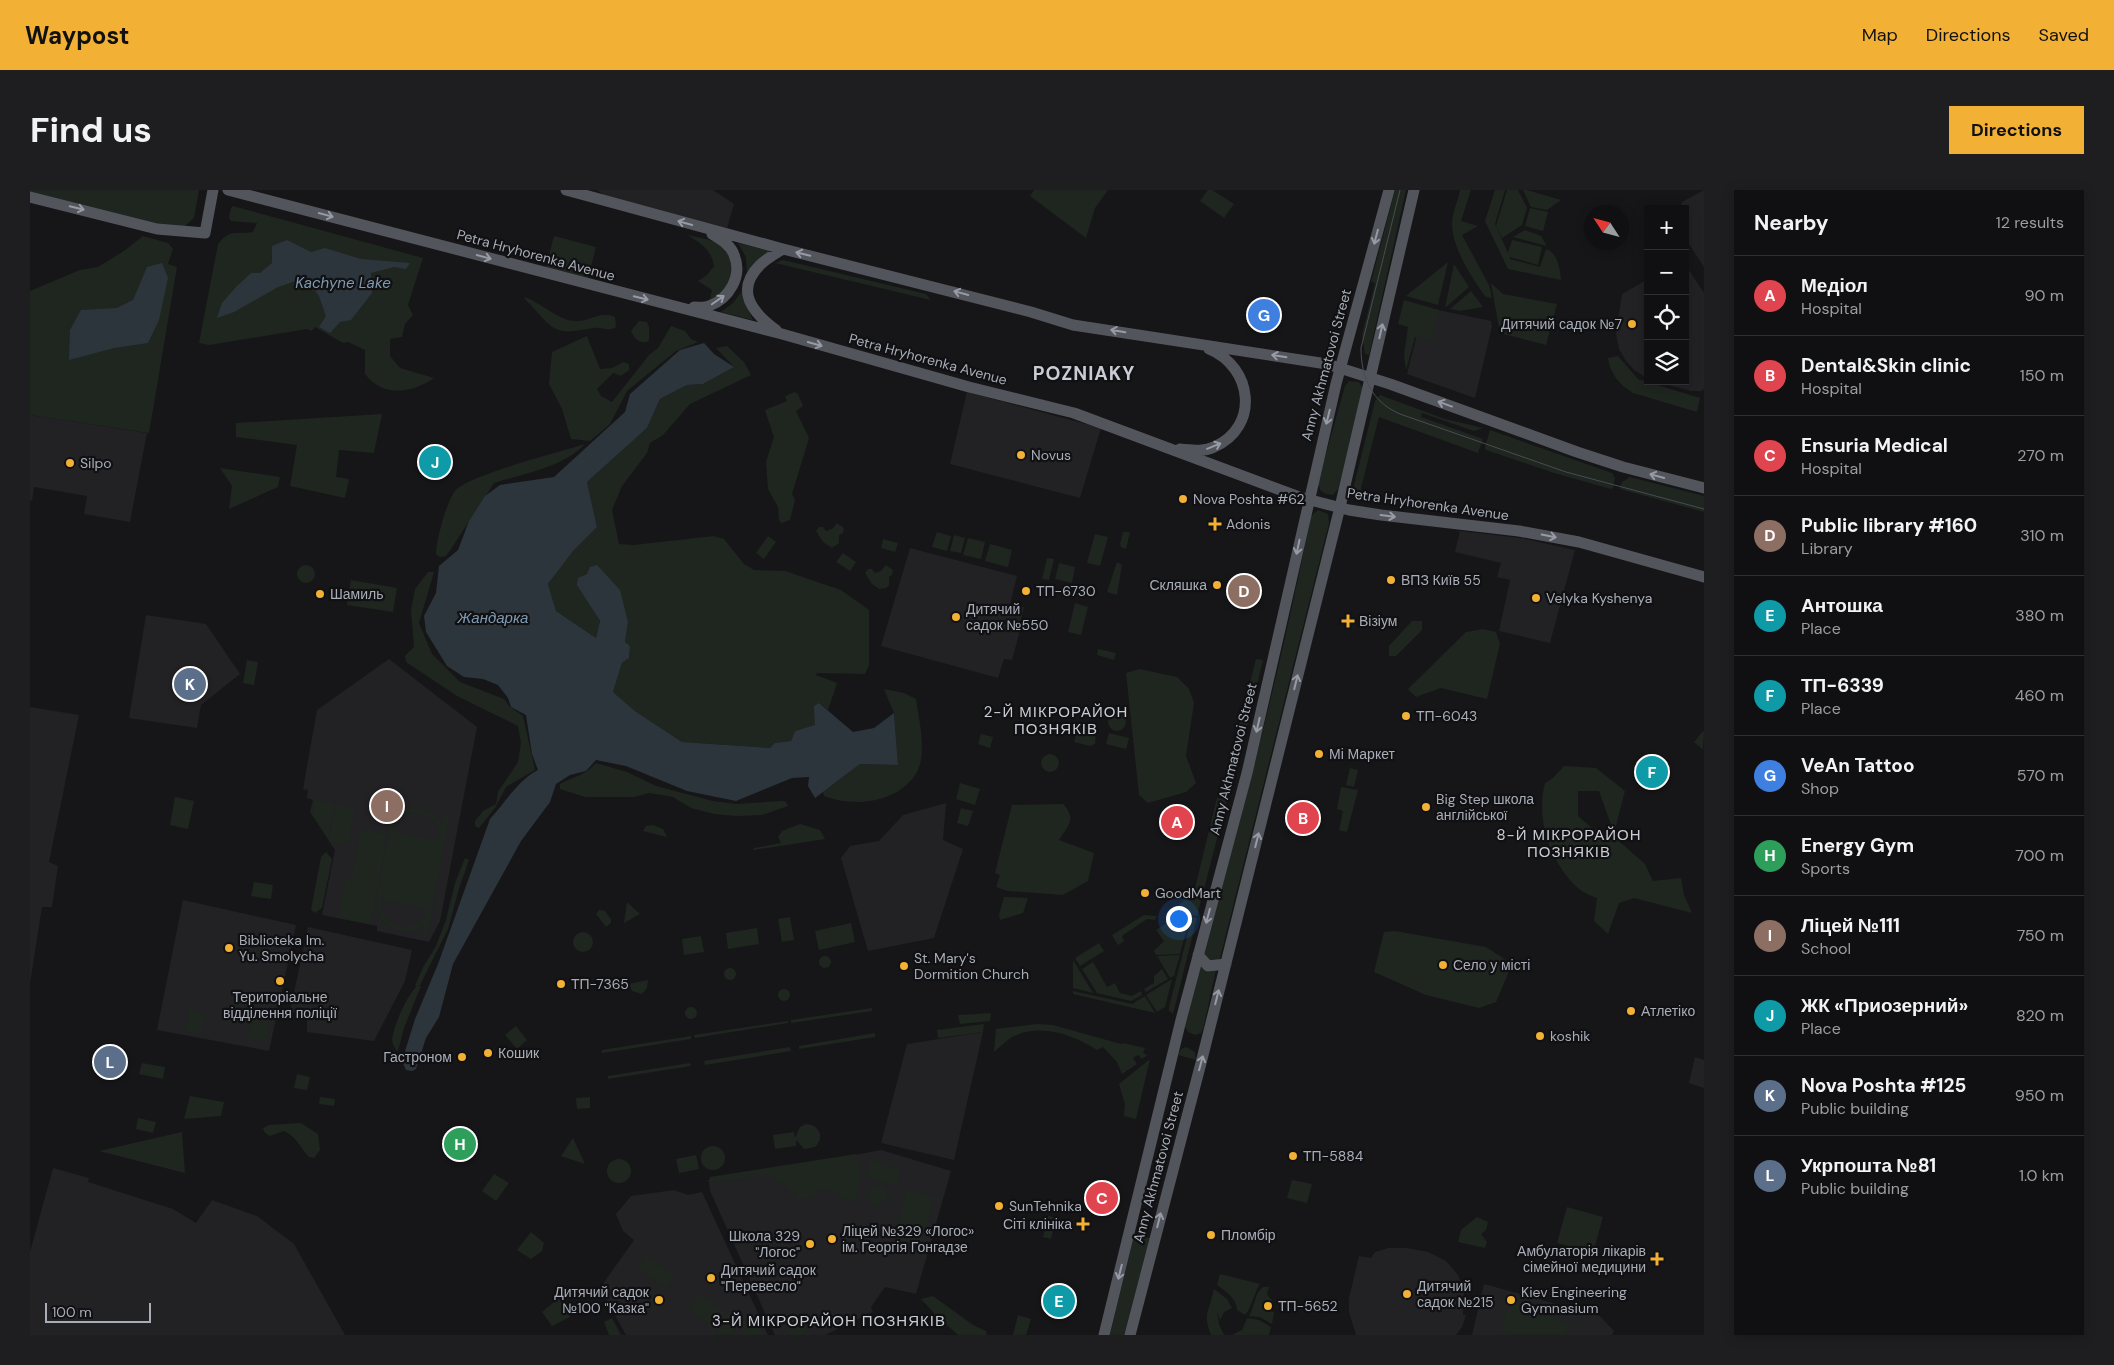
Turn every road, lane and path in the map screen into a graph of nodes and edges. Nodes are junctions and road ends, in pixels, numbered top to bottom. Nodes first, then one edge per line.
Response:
1 (213, 190) edge
2 (228, 190) edge
3 (272, 190) edge
4 (566, 190) edge
5 (1389, 190) edge
6 (1414, 190) edge
7 (30, 196) edge
8 (294, 207) junction
9 (704, 228) junction
10 (783, 249) junction
11 (672, 306) junction
12 (782, 334) junction
13 (1198, 345) junction
14 (1340, 370) junction
15 (1369, 378) junction
16 (1166, 448) junction
17 (1704, 488) edge
18 (1308, 499) junction
19 (1340, 507) junction
20 (1704, 577) edge
21 (1198, 955) junction
22 (1226, 964) junction
23 (1104, 1335) edge
24 (1130, 1335) edge

7 -> 1 main road
2 - 8 main road, Petra Hryhorenka Avenue
3 - 8 main road
9 -> 4 main road
5 -> 14 main road, Anny Akhmatovoi Street
15 -> 6 main road, Anny Akhmatovoi Street
8 -> 11 main road, Petra Hryhorenka Avenue
9 - 10 main road
11 -> 9 main road
10 - 12 main road
13 -> 10 main road
11 - 12 main road, Petra Hryhorenka Avenue
12 -> 16 main road, Petra Hryhorenka Avenue
14 -> 13 main road
16 -> 13 main road
14 - 15 main road
14 -> 18 main road, Anny Akhmatovoi Street
17 -> 15 main road
15 - 19 main road, Anny Akhmatovoi Street
16 - 18 main road, Petra Hryhorenka Avenue
18 - 19 main road, Petra Hryhorenka Avenue
18 -> 21 main road, Anny Akhmatovoi Street
19 -> 20 main road, Petra Hryhorenka Avenue
22 -> 19 main road, Anny Akhmatovoi Street
21 - 22 main road
21 -> 23 main road, Anny Akhmatovoi Street
24 -> 22 main road, Anny Akhmatovoi Street

